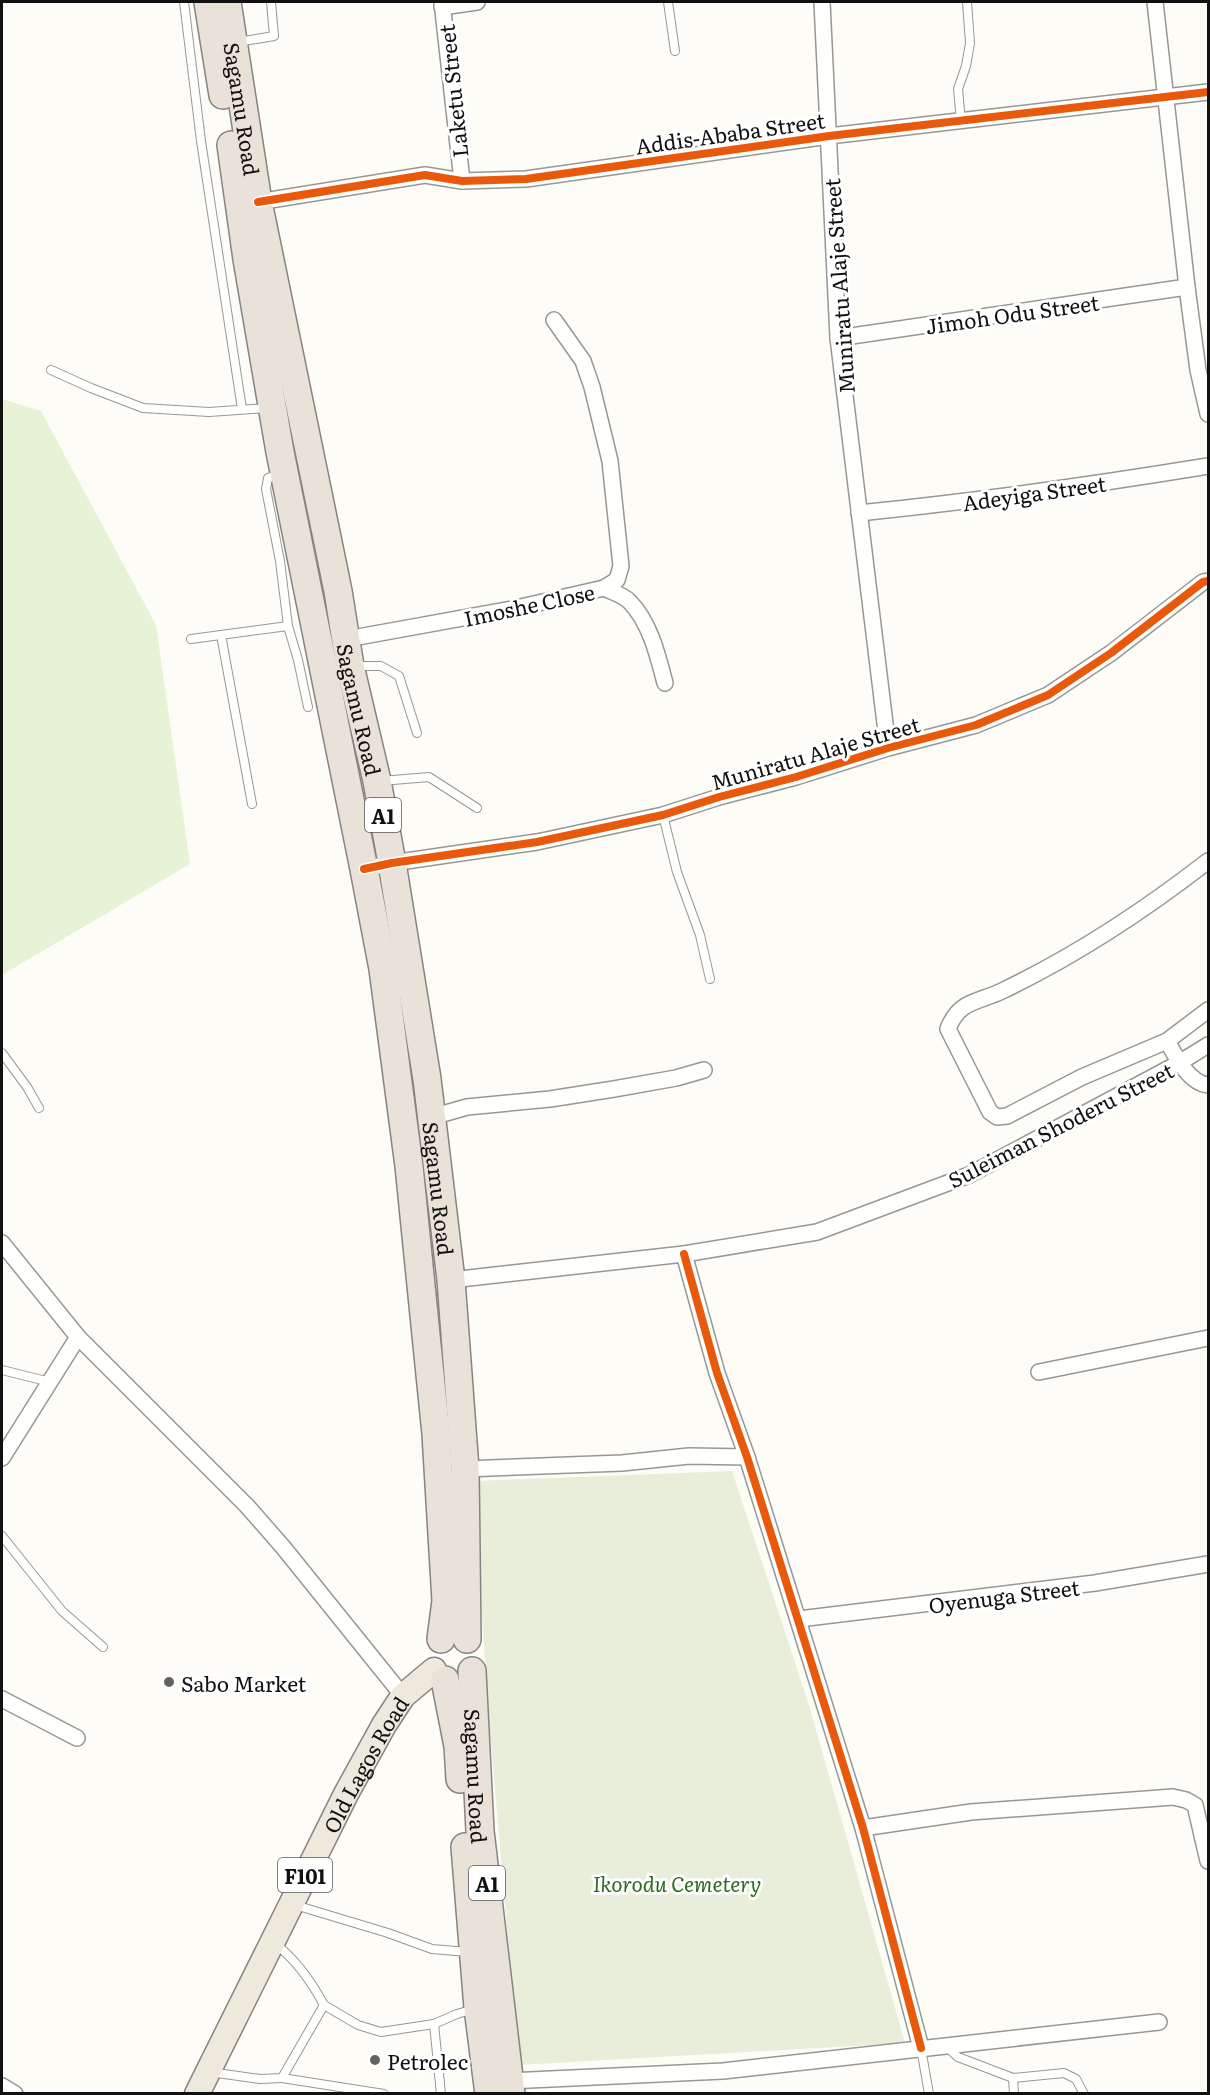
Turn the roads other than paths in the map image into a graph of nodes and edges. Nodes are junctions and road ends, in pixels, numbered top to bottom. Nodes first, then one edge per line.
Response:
1 (184, 2) edge
2 (208, 2) edge
3 (227, 2) edge
4 (271, 2) edge
5 (477, 2) edge
6 (668, 2) edge
7 (822, 2) edge
8 (967, 2) edge
9 (1155, 2) edge
10 (442, 4) edge
11 (234, 43) junction
12 (675, 51) dead end
13 (1209, 92) edge
14 (1166, 98) junction
15 (960, 121) junction
16 (829, 136) junction
17 (462, 181) junction
18 (258, 202) junction
19 (1187, 287) junction
20 (554, 320) dead end
21 (838, 338) junction
22 (51, 370) dead end
23 (271, 407) junction
24 (242, 409) junction
25 (1209, 414) edge
26 (309, 448) junction
27 (282, 462) junction
28 (1209, 466) edge
29 (859, 513) junction
30 (1209, 581) edge
31 (604, 588) junction
32 (288, 626) junction
33 (221, 635) junction
34 (191, 639) dead end
35 (347, 639) junction
36 (350, 666) junction
37 (665, 683) dead end
38 (308, 707) dead end
39 (417, 733) dead end
40 (888, 748) junction
41 (377, 781) junction
42 (252, 804) dead end
43 (477, 808) dead end
44 (663, 815) junction
45 (1209, 861) edge
46 (392, 863) junction
47 (364, 869) junction
48 (710, 979) dead end
49 (1209, 1010) edge
50 (1167, 1041) junction
51 (1209, 1045) edge
52 (2, 1053) edge
53 (1179, 1063) junction
54 (704, 1070) dead end
55 (1209, 1085) edge
56 (39, 1108) dead end
57 (432, 1117) junction
58 (2, 1243) edge
59 (684, 1254) junction
60 (451, 1280) junction
61 (78, 1337) junction
62 (1209, 1338) edge
63 (2, 1370) edge
64 (1039, 1372) dead end
65 (50, 1382) junction
66 (747, 1457) junction
67 (2, 1458) edge
68 (465, 1469) junction
69 (2, 1536) edge
70 (1209, 1564) edge
71 (800, 1619) junction
72 (454, 1639) junction
73 (103, 1647) dead end
74 (472, 1671) junction
75 (439, 1675) junction
76 (403, 1696) junction
77 (2, 1699) edge
78 (77, 1738) dead end
79 (863, 1828) junction
80 (1209, 1861) edge
81 (290, 1904) junction
82 (272, 1941) junction
83 (473, 1952) junction
84 (324, 2005) junction
85 (478, 2008) junction
86 (1159, 2022) dead end
87 (434, 2024) junction
88 (946, 2046) junction
89 (921, 2049) junction
90 (209, 2072) junction
91 (282, 2078) junction
92 (1013, 2078) junction
93 (2, 2086) edge
94 (503, 2089) edge
95 (15, 2094) edge
96 (197, 2094) edge
97 (384, 2094) edge
98 (441, 2094) edge
99 (929, 2094) edge
100 (1014, 2094) edge
101 (1084, 2094) edge

1 - 24 lane
2 - 23 highway, Sagamu Road / A1
3 - 11 highway, Sagamu Road / A1
4 - 11 lane
5 - 10 street
6 - 12 lane
7 - 16 street, Muniratu Alaje Street
8 - 15 lane
9 - 14 street
10 - 17 street, Laketu Street
11 - 18 highway, Sagamu Road / A1
13 - 14 street, Addis-Ababa Street
14 - 15 street, Addis-Ababa Street
14 - 19 street
15 - 16 street, Addis-Ababa Street
16 - 17 street, Addis-Ababa Street
16 - 21 street, Muniratu Alaje Street
17 - 18 street, Addis-Ababa Street
18 - 26 highway, Sagamu Road / A1
19 - 21 street, Jimoh Odu Street
19 - 25 street
20 - 31 street, Imoshe Close
21 - 29 street, Muniratu Alaje Street
22 - 24 lane
23 - 24 lane
23 - 27 highway, Sagamu Road / A1
26 - 27 highway
26 - 35 highway, Sagamu Road / A1
27 - 32 lane
27 - 47 highway, Sagamu Road / A1
28 - 29 street, Adeyiga Street
29 - 40 street, Muniratu Alaje Street
30 - 40 street, Muniratu Alaje Street
31 - 35 street, Imoshe Close
31 - 37 street
32 - 33 lane
32 - 38 lane
33 - 34 lane
33 - 42 lane
35 - 36 highway, Sagamu Road / A1
36 - 39 lane
36 - 41 highway, Sagamu Road / A1
40 - 44 street, Muniratu Alaje Street
41 - 43 lane
41 - 46 highway, Sagamu Road / A1
44 - 46 street, Muniratu Alaje Street
44 - 48 lane
45 - 50 street
46 - 47 street, Muniratu Alaje Street
46 - 57 highway, Sagamu Road / A1
47 - 72 highway, Sagamu Road / A1
49 - 50 street
50 - 53 street
51 - 53 street, Suleiman Shoderu Street
52 - 56 lane
53 - 55 street
53 - 59 street, Suleiman Shoderu Street
54 - 57 street
57 - 60 highway, Sagamu Road / A1
58 - 61 street
59 - 60 street, Suleiman Shoderu Street
59 - 66 street
60 - 68 highway, Sagamu Road / A1
61 - 65 street
61 - 76 street
62 - 64 street
63 - 65 lane
65 - 67 street
66 - 68 street
66 - 71 street
68 - 72 highway, Sagamu Road / A1
69 - 73 lane
70 - 71 street, Oyenuga Street
71 - 79 street
72 - 74 highway, A1
72 - 75 highway, A1
74 - 75 highway
74 - 94 highway, Sagamu Road / A1
75 - 76 main road, Old Lagos Road / F101
75 - 83 highway, Sagamu Road / A1
76 - 81 main road, Old Lagos Road / F101
77 - 78 street
79 - 80 street
79 - 89 street
81 - 82 main road, Old Lagos Road / F101
81 - 83 lane
82 - 84 lane
82 - 90 main road, Old Lagos Road / F101
83 - 85 highway, Sagamu Road / A1
84 - 87 lane
84 - 91 lane
85 - 87 lane
85 - 94 highway, Sagamu Road / A1
86 - 88 street
87 - 98 lane
88 - 89 street
88 - 92 lane
89 - 94 street
89 - 99 lane
90 - 91 lane
90 - 96 main road, Old Lagos Road / F101
91 - 97 lane
92 - 100 lane
92 - 101 lane
93 - 95 street

